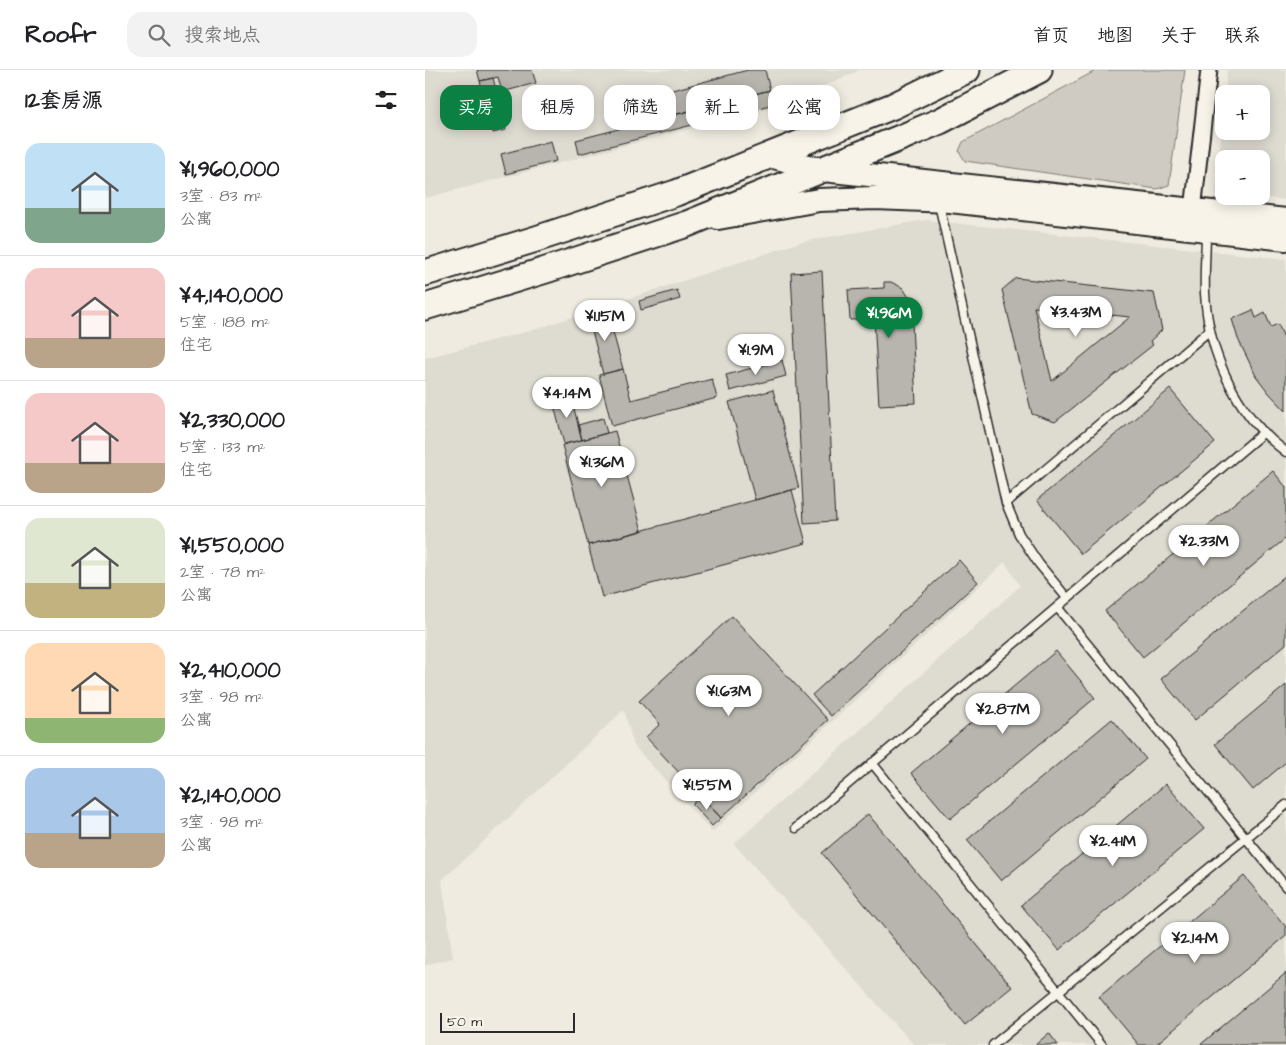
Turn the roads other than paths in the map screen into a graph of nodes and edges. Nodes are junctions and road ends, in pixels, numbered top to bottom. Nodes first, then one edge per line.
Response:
1 (967, 70) edge
2 (1039, 70) edge
3 (1209, 70) edge
4 (770, 156) junction
5 (823, 170) junction
6 (939, 201) junction
7 (1193, 210) junction
8 (1286, 220) edge
9 (687, 224) junction
10 (1205, 230) junction
11 (1286, 239) edge
12 (425, 273) edge
13 (425, 307) edge
14 (1210, 330) junction
15 (1263, 432) junction
16 (1286, 452) edge
17 (1006, 502) junction
18 (1067, 598) junction
19 (1057, 606) junction
20 (872, 763) junction
21 (1286, 805) edge
22 (796, 828) dead end
23 (1246, 838) junction
24 (1286, 887) edge
25 (1058, 992) junction
26 (993, 1045) edge
27 (1102, 1045) edge

1 - 4 main road
2 - 5 main road
3 - 7 street
4 - 5 main road
4 - 12 main road
5 - 7 main road
5 - 9 main road
6 - 9 main road
6 - 10 main road
6 - 17 lane
7 - 8 main road
9 - 13 main road
10 - 11 main road
10 - 14 lane
14 - 15 lane
14 - 17 lane
15 - 16 lane
15 - 18 lane
17 - 18 lane
18 - 19 lane
19 - 20 lane
19 - 23 lane
20 - 22 lane
20 - 25 lane
21 - 23 lane
23 - 24 lane
23 - 25 lane
25 - 26 lane
25 - 27 lane

